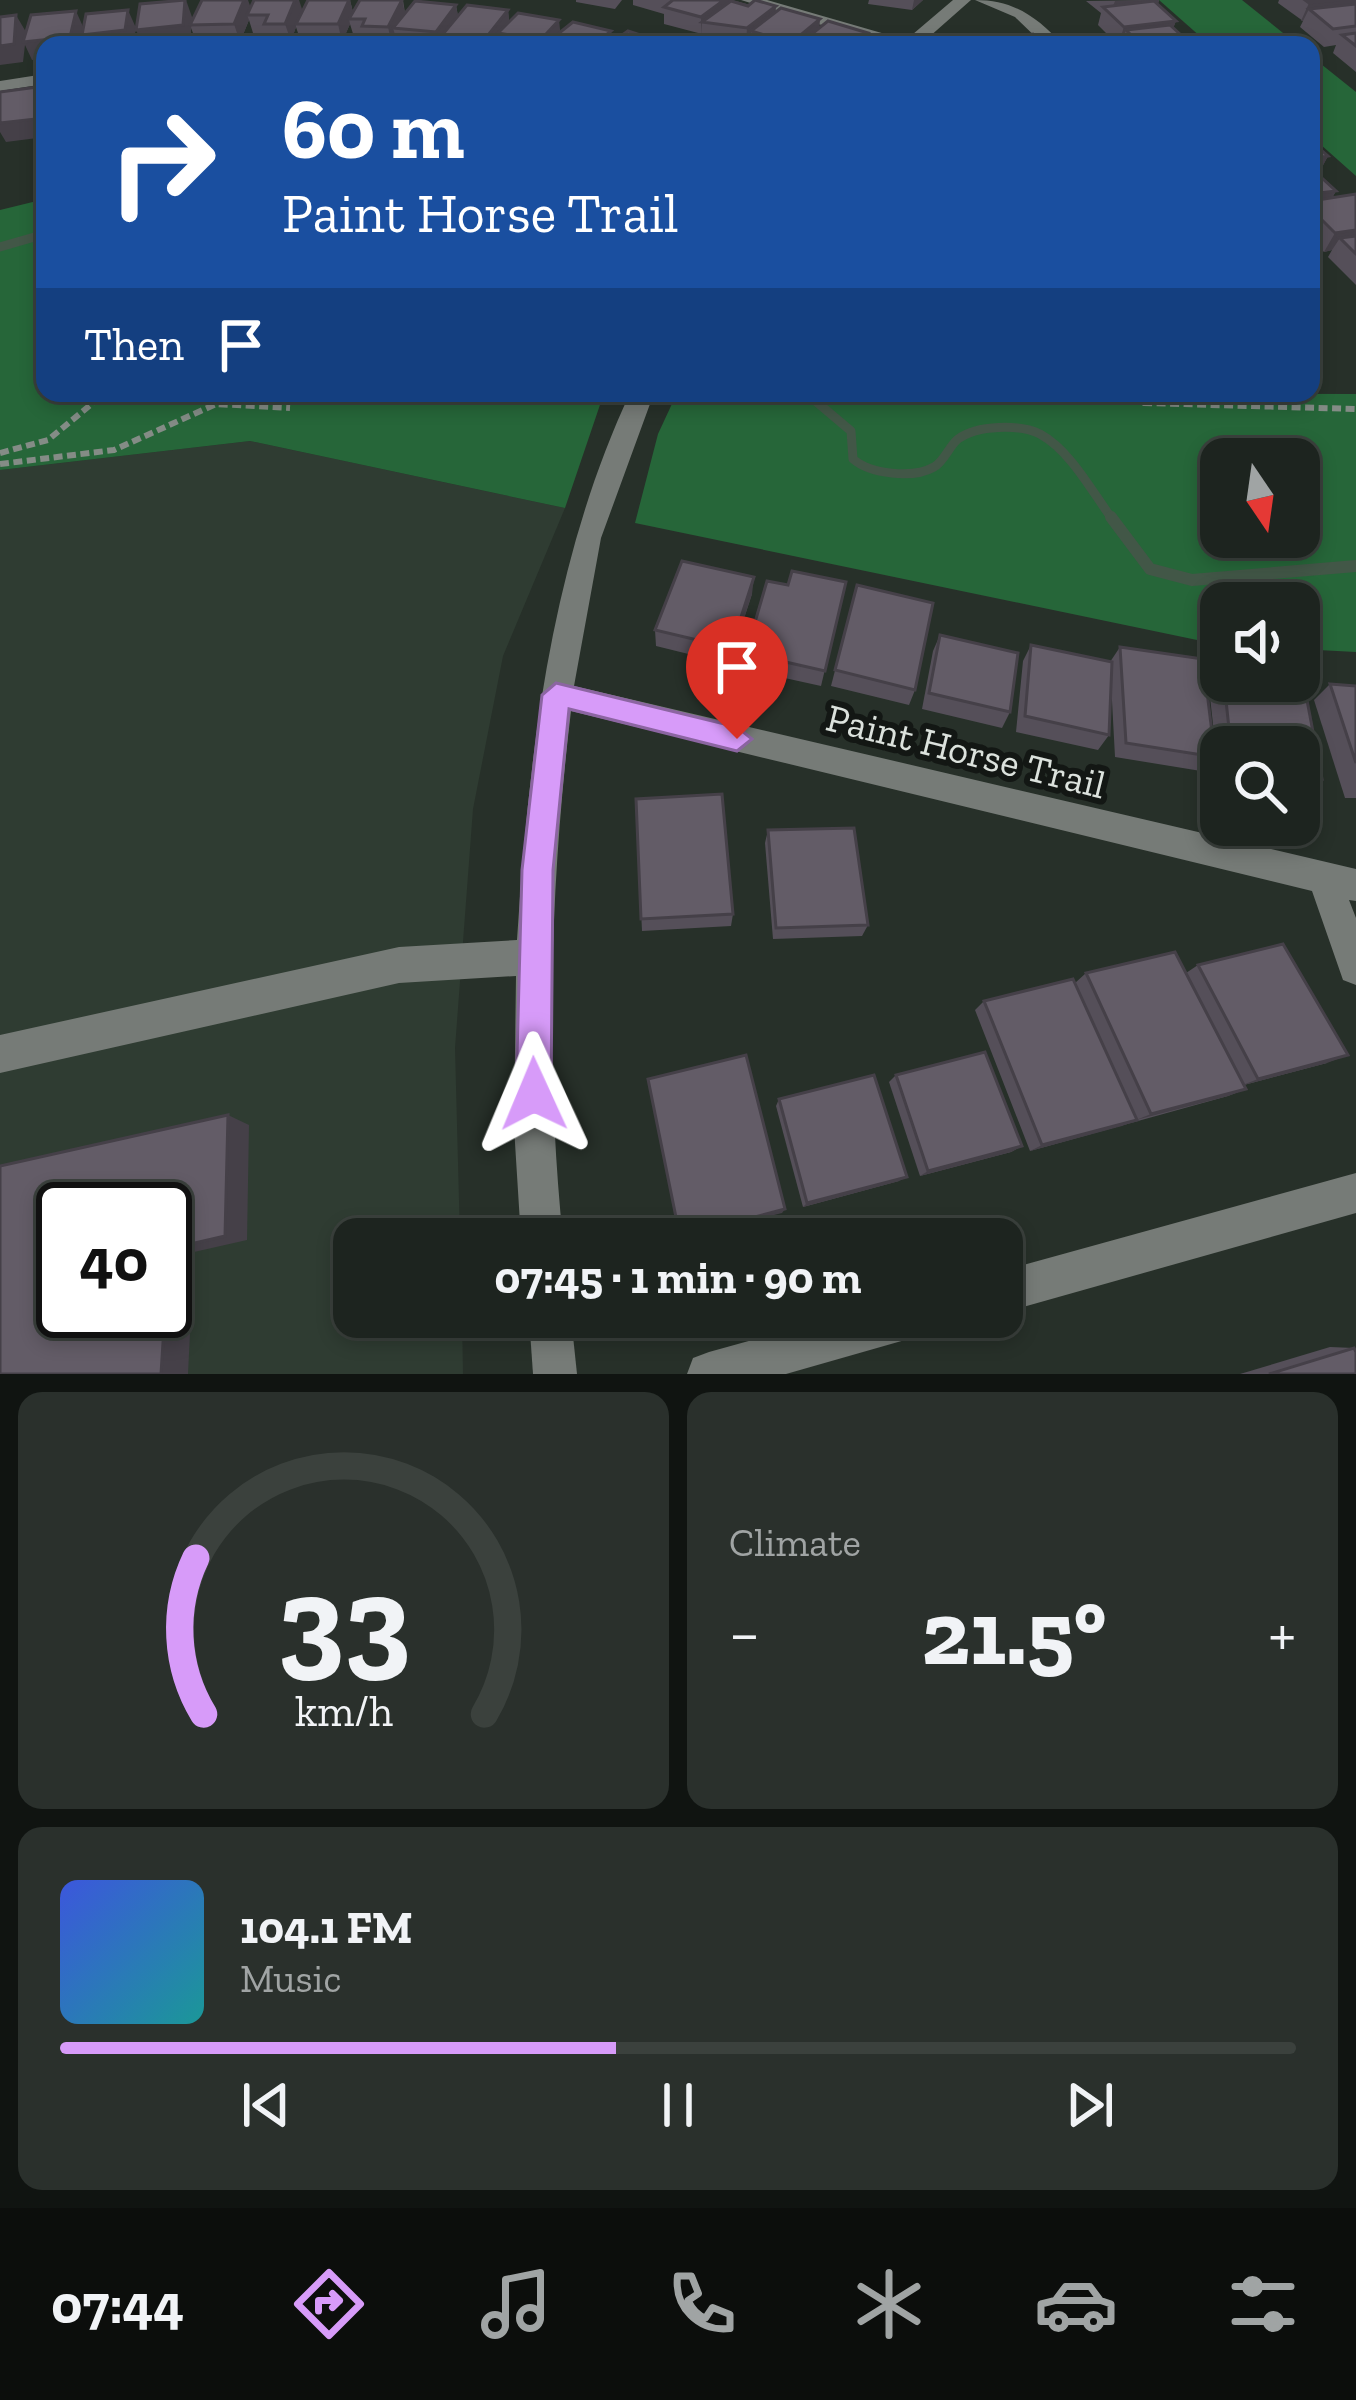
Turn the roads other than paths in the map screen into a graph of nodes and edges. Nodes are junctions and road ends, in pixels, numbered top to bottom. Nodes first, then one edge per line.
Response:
1 (749, 0) edge
2 (963, 0) edge
3 (982, 0) edge
4 (875, 36) edge
5 (918, 36) edge
6 (1044, 36) edge
7 (36, 80) edge
8 (0, 86) edge
9 (638, 402) edge
10 (556, 695) junction
11 (1341, 883) edge
12 (533, 957) junction
13 (1356, 967) edge
14 (0, 1054) edge
15 (1356, 1192) edge
16 (540, 1218) edge
17 (1023, 1286) edge
18 (552, 1338) edge
19 (838, 1338) edge
20 (555, 1374) edge
21 (710, 1374) edge

1 - 4 street
2 - 5 street
3 - 6 street
7 - 8 street
9 - 10 street
10 - 11 street, Paint Horse Trail
10 - 12 street
11 - 13 street
12 - 14 street
12 - 16 street
15 - 17 street
18 - 20 street
19 - 21 street

